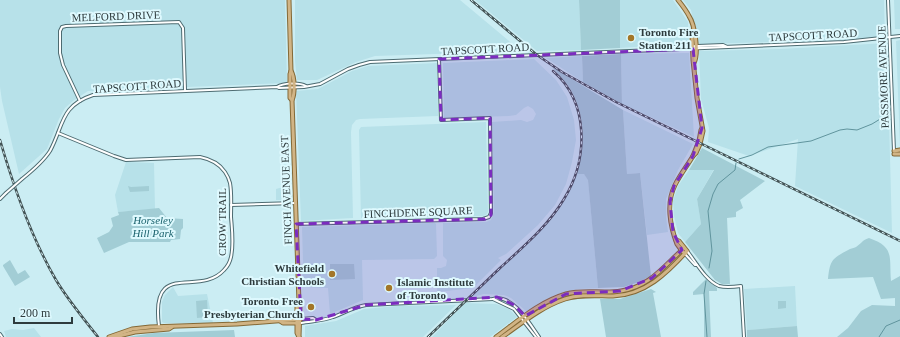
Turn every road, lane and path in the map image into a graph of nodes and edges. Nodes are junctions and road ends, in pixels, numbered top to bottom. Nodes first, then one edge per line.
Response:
1 (289, 0) edge
2 (678, 0) edge
3 (888, 0) edge
4 (900, 36) edge
5 (890, 37) junction
6 (694, 48) junction
7 (439, 59) junction
8 (292, 86) junction
9 (186, 91) junction
10 (80, 101) junction
11 (58, 132) junction
12 (900, 150) edge
13 (894, 152) junction
14 (900, 154) edge
15 (0, 199) edge
16 (296, 203) junction
17 (231, 205) junction
18 (296, 224) junction
19 (683, 249) junction
20 (686, 253) junction
21 (524, 318) junction
22 (299, 321) junction
23 (159, 328) junction
24 (0, 334) edge
25 (2, 337) edge
26 (109, 337) edge
27 (115, 337) edge
28 (299, 337) edge
29 (496, 337) edge
30 (502, 337) edge
31 (536, 337) edge
32 (539, 337) edge
33 (744, 337) edge

1 - 8 main road, FINCH AVENUE EAST
2 - 6 main road
3 - 5 street, PASSMORE AVENUE
4 - 5 street, TAPSCOTT ROAD
5 - 6 street, TAPSCOTT ROAD
5 - 13 street, PASSMORE AVENUE
6 - 7 street, TAPSCOTT ROAD
6 - 19 main road
7 - 8 street, TAPSCOTT ROAD
7 - 18 street, FINCHDENE SQUARE
8 - 9 street, TAPSCOTT ROAD
8 - 16 main road, FINCH AVENUE EAST
9 - 10 street, TAPSCOTT ROAD
9 - 10 street, MELFORD DRIVE
10 - 11 street, TAPSCOTT ROAD
11 - 15 street, TAPSCOTT ROAD, bridge
11 - 17 street, CROW TRAIL
12 - 13 main road
13 - 14 main road
16 - 17 street
16 - 18 main road, FINCH AVENUE EAST
17 - 23 street, CROW TRAIL
18 - 22 main road, FINCH AVENUE EAST
19 - 20 main road
19 - 21 main road
20 - 21 main road
20 - 33 street
21 - 22 street
21 - 29 main road
21 - 30 main road
21 - 31 street
21 - 32 street
22 - 23 main road
22 - 28 main road, FINCH AVENUE EAST
23 - 26 main road
23 - 27 main road
24 - 25 street

